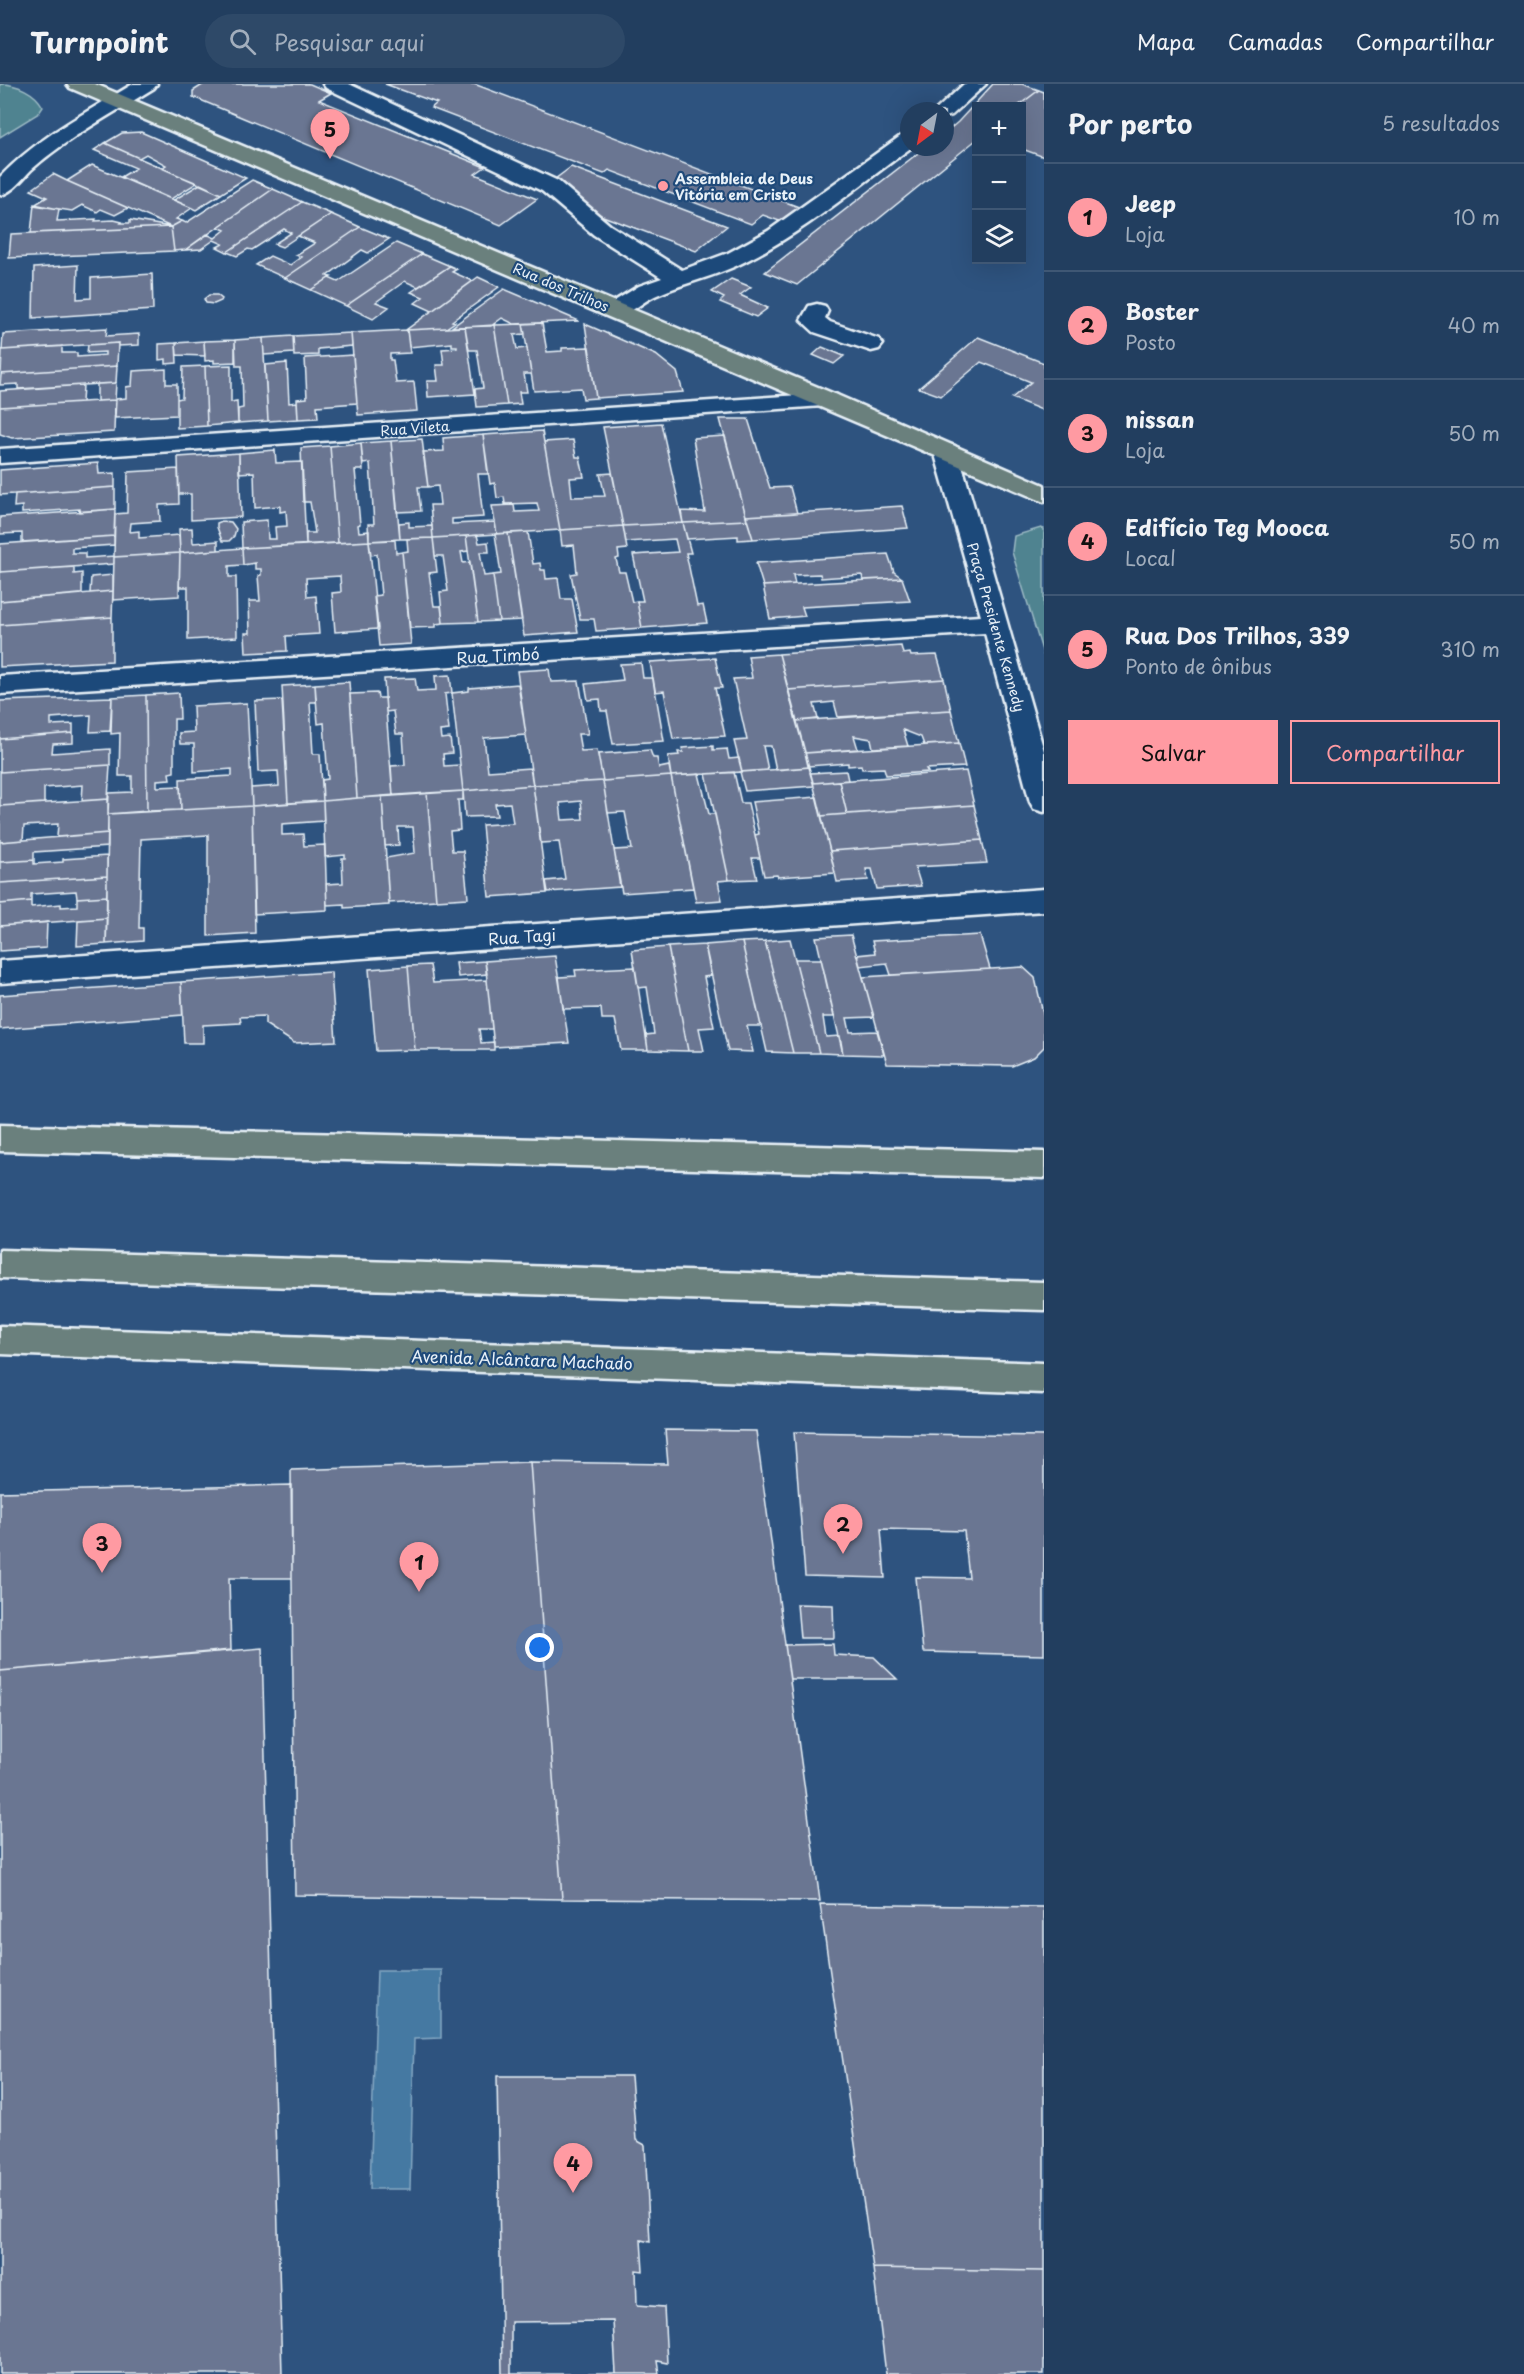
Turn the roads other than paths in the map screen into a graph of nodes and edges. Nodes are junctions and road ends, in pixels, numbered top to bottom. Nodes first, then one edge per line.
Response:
1 (77, 84) edge
2 (147, 84) edge
3 (333, 84) edge
4 (976, 84) edge
5 (118, 102) junction
6 (954, 103) edge
7 (900, 146) edge
8 (0, 189) edge
9 (678, 278) junction
10 (616, 310) junction
11 (817, 311) dead end
12 (871, 344) dead end
13 (829, 400) junction
14 (946, 451) junction
15 (0, 456) edge
16 (1044, 494) edge
17 (996, 624) junction
18 (0, 684) edge
19 (1044, 802) edge
20 (1044, 900) edge
21 (0, 972) edge
22 (0, 1138) edge
23 (1044, 1165) edge
24 (0, 1264) edge
25 (1044, 1296) edge
26 (0, 1340) edge
27 (1044, 1378) edge

1 - 5 main road, Rua dos Trilhos
2 - 5 street
3 - 9 street
4 - 6 street
5 - 8 street
5 - 10 main road, Rua dos Trilhos
7 - 9 street
9 - 10 street
10 - 13 main road, Rua dos Trilhos
11 - 12 street
13 - 14 main road, Rua dos Trilhos
13 - 15 street, Rua Vileta
14 - 16 main road, Rua dos Trilhos
14 - 17 street, Praça Presidente Kennedy
17 - 18 street, Rua Timbó
17 - 19 street, Praça Presidente Kennedy
20 - 21 street, Rua Tagi
22 - 23 main road
24 - 25 main road
26 - 27 main road, Avenida Alcântara Machado

